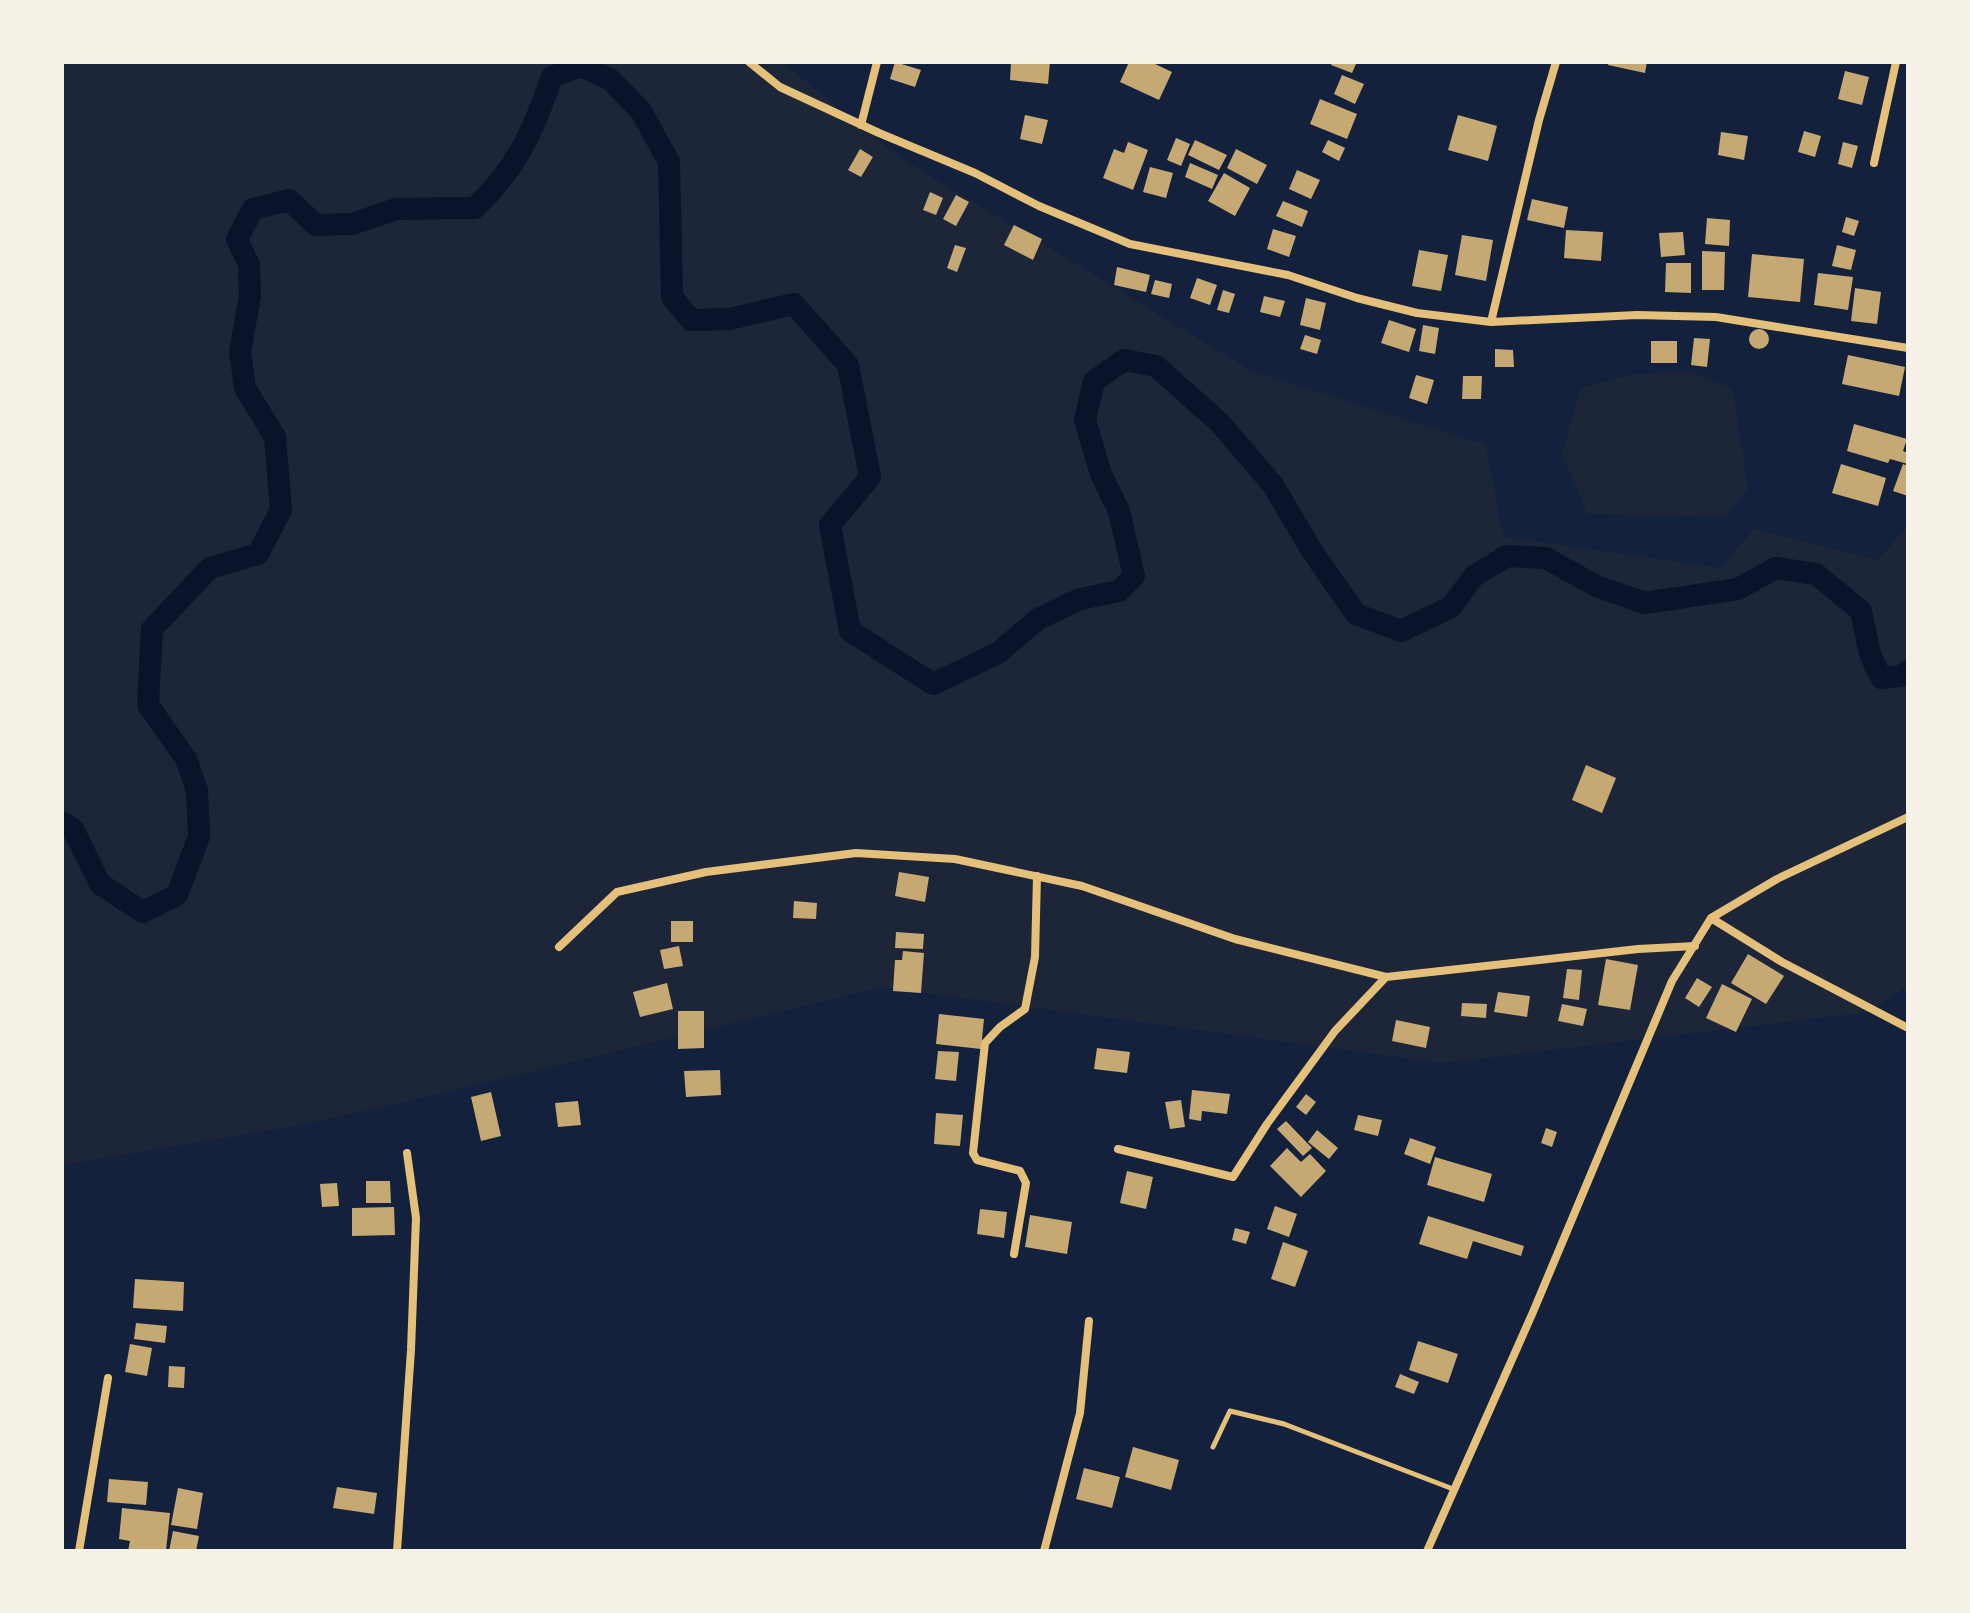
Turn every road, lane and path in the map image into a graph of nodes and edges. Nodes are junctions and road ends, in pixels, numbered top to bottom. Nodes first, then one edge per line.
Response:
1 (749, 62) edge
2 (877, 62) edge
3 (1556, 62) edge
4 (1896, 62) edge
5 (861, 125) junction
6 (1874, 163) dead end
7 (1491, 322) junction
8 (1908, 348) edge
9 (1908, 817) edge
10 (1037, 876) junction
11 (1711, 918) junction
12 (1695, 946) junction
13 (559, 947) dead end
14 (1386, 977) junction
15 (1908, 1028) edge
16 (1118, 1149) dead end
17 (407, 1153) dead end
18 (1014, 1254) dead end
19 (1089, 1321) dead end
20 (108, 1378) dead end
21 (1213, 1447) dead end
22 (1454, 1489) junction
23 (79, 1551) edge
24 (397, 1551) edge
25 (1044, 1551) edge
26 (1427, 1551) edge

1 - 5 street
2 - 5 street
3 - 7 street
4 - 6 street
5 - 7 street
7 - 8 street
9 - 11 street
10 - 13 street
10 - 14 street
10 - 18 street
11 - 12 street
11 - 15 street
12 - 14 street
12 - 22 street
14 - 16 street
17 - 24 street
19 - 25 street
20 - 23 street
21 - 22 lane
22 - 26 street

